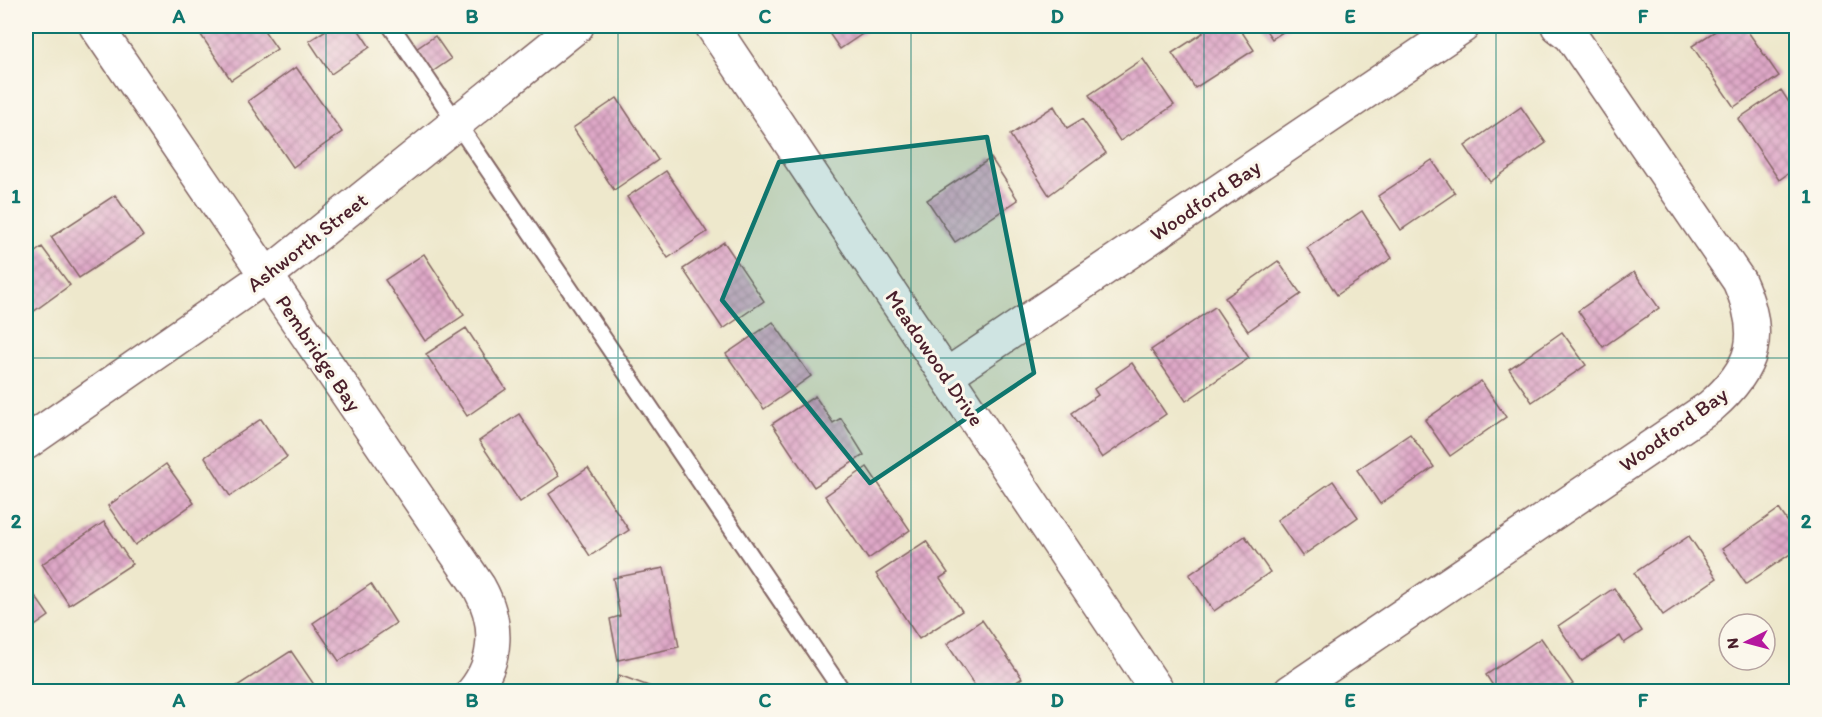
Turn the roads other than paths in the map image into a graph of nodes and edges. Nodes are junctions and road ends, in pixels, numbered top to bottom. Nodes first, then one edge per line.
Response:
1 (96, 26) edge
2 (390, 26) edge
3 (577, 26) edge
4 (712, 26) edge
5 (1463, 26) edge
6 (1558, 26) edge
7 (457, 123) junction
8 (266, 276) junction
9 (947, 375) junction
10 (26, 443) edge
11 (472, 692) edge
12 (843, 692) edge
13 (1158, 692) edge
14 (1290, 692) edge

1 - 8 street, Pembridge Bay
2 - 7 lane
3 - 7 street, Ashworth Street
4 - 9 street, Meadowood Drive
5 - 9 street, Woodford Bay
6 - 14 street, Woodford Bay
7 - 8 street, Ashworth Street
7 - 12 lane
8 - 10 street, Ashworth Street
8 - 11 street, Pembridge Bay
9 - 13 street, Meadowood Drive

